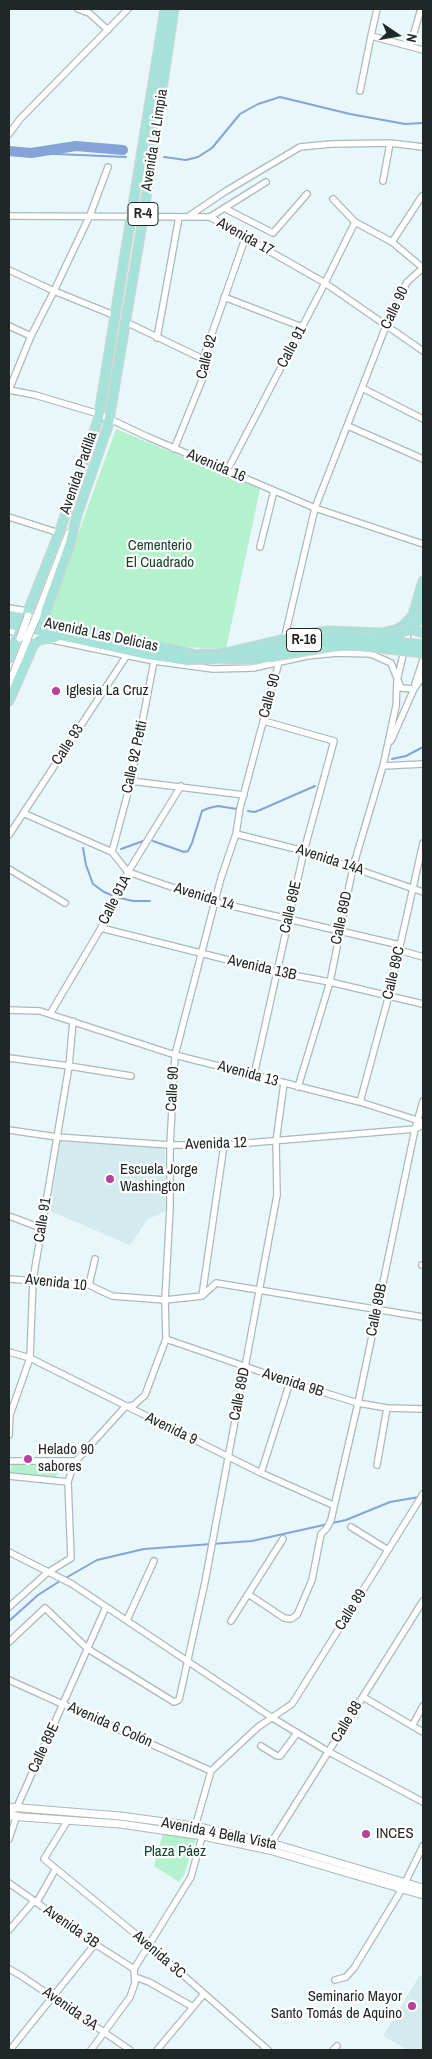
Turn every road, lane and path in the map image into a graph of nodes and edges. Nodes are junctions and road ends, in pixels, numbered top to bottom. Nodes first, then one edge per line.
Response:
1 (78, 9) edge
2 (128, 9) edge
3 (165, 9) edge
4 (174, 9) edge
5 (377, 9) edge
6 (421, 9) edge
7 (108, 30) junction
8 (371, 36) junction
9 (410, 46) junction
10 (423, 50) edge
11 (360, 91) dead end
12 (9, 134) edge
13 (390, 143) junction
14 (423, 147) edge
15 (108, 166) dead end
16 (383, 181) dead end
17 (266, 182) dead end
18 (307, 194) dead end
19 (422, 196) dead end
20 (333, 199) dead end
21 (224, 208) junction
22 (90, 215) junction
23 (9, 216) edge
24 (179, 216) junction
25 (189, 216) junction
26 (132, 217) junction
27 (143, 218) junction
28 (210, 218) junction
29 (354, 222) junction
30 (246, 236) junction
31 (392, 242) junction
32 (423, 268) edge
33 (9, 270) edge
34 (418, 273) junction
35 (423, 278) edge
36 (325, 283) junction
37 (54, 291) junction
38 (224, 297) junction
39 (116, 316) junction
40 (126, 322) junction
41 (9, 326) edge
42 (386, 326) junction
43 (302, 327) junction
44 (31, 336) junction
45 (157, 338) junction
46 (423, 350) edge
47 (204, 359) junction
48 (362, 388) junction
49 (9, 390) edge
50 (99, 414) junction
51 (109, 419) junction
52 (423, 419) edge
53 (348, 426) junction
54 (174, 449) junction
55 (423, 459) edge
56 (227, 471) junction
57 (274, 491) junction
58 (315, 508) junction
59 (77, 515) junction
60 (9, 517) edge
61 (59, 533) junction
62 (423, 544) edge
63 (260, 547) dead end
64 (56, 557) junction
65 (423, 581) edge
66 (9, 608) edge
67 (423, 610) edge
68 (413, 615) junction
69 (9, 616) edge
70 (23, 623) junction
71 (9, 624) edge
72 (49, 624) junction
73 (9, 631) edge
74 (423, 633) edge
75 (65, 637) junction
76 (45, 639) junction
77 (380, 639) junction
78 (284, 640) junction
79 (423, 645) edge
80 (423, 653) edge
81 (194, 654) junction
82 (127, 655) junction
83 (9, 658) edge
84 (423, 660) edge
85 (154, 661) junction
86 (280, 662) junction
87 (9, 666) edge
88 (423, 676) edge
89 (397, 681) junction
90 (9, 685) edge
91 (414, 688) junction
92 (9, 701) edge
93 (264, 721) junction
94 (387, 749) junction
95 (423, 764) edge
96 (383, 766) junction
97 (131, 781) junction
98 (181, 786) junction
99 (244, 795) junction
100 (23, 813) junction
101 (236, 834) junction
102 (9, 835) edge
103 (423, 843) edge
104 (304, 851) junction
105 (112, 852) junction
106 (353, 867) junction
107 (9, 869) edge
108 (128, 872) junction
109 (413, 889) junction
110 (423, 892) edge
111 (215, 902) junction
112 (64, 903) dead end
113 (288, 920) junction
114 (101, 928) junction
115 (339, 931) junction
116 (400, 948) junction
117 (202, 953) junction
118 (423, 957) edge
119 (276, 972) junction
120 (330, 982) junction
121 (389, 995) junction
122 (423, 1004) edge
123 (9, 1010) edge
124 (50, 1014) junction
125 (73, 1021) junction
126 (175, 1054) junction
127 (9, 1058) edge
128 (69, 1066) junction
129 (254, 1075) junction
130 (131, 1076) dead end
131 (284, 1083) junction
132 (298, 1087) junction
133 (423, 1101) edge
134 (360, 1102) junction
135 (422, 1122) edge
136 (414, 1129) junction
137 (9, 1130) edge
138 (57, 1137) junction
139 (276, 1142) junction
140 (170, 1145) junction
141 (224, 1145) junction
142 (9, 1216) edge
143 (41, 1228) junction
144 (95, 1259) dead end
145 (9, 1279) edge
146 (33, 1280) junction
147 (90, 1285) junction
148 (260, 1290) junction
149 (202, 1296) junction
150 (165, 1300) junction
151 (378, 1310) junction
152 (423, 1317) edge
153 (166, 1339) junction
154 (9, 1352) edge
155 (30, 1358) junction
156 (245, 1367) junction
157 (290, 1382) junction
158 (358, 1403) junction
159 (125, 1407) junction
160 (387, 1408) junction
161 (423, 1409) edge
162 (9, 1435) edge
163 (228, 1456) junction
164 (76, 1461) junction
165 (9, 1462) edge
166 (377, 1465) dead end
167 (261, 1473) junction
168 (9, 1476) edge
169 (68, 1482) junction
170 (423, 1494) edge
171 (333, 1504) junction
172 (351, 1527) dead end
173 (283, 1539) dead end
174 (388, 1550) junction
175 (9, 1552) edge
176 (154, 1561) dead end
177 (47, 1573) junction
178 (248, 1594) junction
179 (422, 1605) edge
180 (9, 1607) edge
181 (106, 1607) junction
182 (127, 1620) junction
183 (231, 1621) dead end
184 (9, 1642) edge
185 (88, 1650) junction
186 (188, 1662) junction
187 (9, 1680) edge
188 (363, 1697) junction
189 (64, 1705) junction
190 (423, 1706) edge
191 (271, 1717) junction
192 (412, 1726) junction
193 (423, 1732) edge
194 (298, 1733) junction
195 (262, 1746) dead end
196 (329, 1752) junction
197 (211, 1771) junction
198 (423, 1802) edge
199 (13, 1807) edge
200 (11, 1816) edge
201 (68, 1820) junction
202 (194, 1826) junction
203 (204, 1832) junction
204 (193, 1834) junction
205 (9, 1839) edge
206 (270, 1843) junction
207 (423, 1846) edge
208 (55, 1870) junction
209 (9, 1883) edge
210 (404, 1885) junction
211 (423, 1888) edge
212 (423, 1896) edge
213 (35, 1902) junction
214 (9, 1930) edge
215 (95, 1944) junction
216 (149, 1945) junction
217 (9, 1969) edge
218 (134, 1969) junction
219 (135, 1977) junction
220 (335, 1980) dead end
221 (204, 1994) junction
222 (53, 1998) junction
223 (193, 2007) junction
224 (105, 2034) junction
225 (9, 2050) edge
226 (91, 2050) edge
227 (130, 2050) edge
228 (157, 2050) edge
229 (268, 2050) edge

1 - 7 street
2 - 7 street
3 - 26 main road, Avenida La Limpia / R-4
4 - 27 main road, Avenida La Limpia / R-4
5 - 8 street
6 - 9 street
7 - 12 street
8 - 9 street
8 - 11 street
9 - 10 street
13 - 14 street
13 - 16 street
13 - 25 street
15 - 22 street
17 - 21 street
18 - 21 street
19 - 31 street
20 - 29 street
21 - 28 street
22 - 23 street, Avenida 17
22 - 26 street, Avenida 17
22 - 37 street
24 - 25 street, Avenida 17
24 - 27 street, Avenida 17
24 - 45 street
25 - 28 street, Avenida 17
26 - 27 street, Avenida 17
26 - 39 main road, Avenida La Limpia / R-4
27 - 40 main road, Avenida La Limpia / R-4
28 - 30 street, Avenida 17
29 - 31 street
29 - 36 street, Calle 91
30 - 36 street, Avenida 17
30 - 38 street, Calle 92
31 - 32 street
32 - 34 street, Calle 90
33 - 37 street
34 - 35 street
34 - 42 street, Calle 90
36 - 42 street, Avenida 17
36 - 43 street, Calle 91
37 - 39 street
37 - 44 street
38 - 43 street
38 - 47 street, Calle 92
39 - 50 main road, Avenida La Limpia / R-4
40 - 45 street
40 - 51 main road, Avenida La Limpia / R-4
41 - 44 street
42 - 46 street, Avenida 17
42 - 48 street, Calle 90
43 - 56 street, Calle 91
44 - 49 street
45 - 47 street
47 - 54 street, Calle 92
48 - 52 street
48 - 53 street, Calle 90
49 - 50 street, Avenida 16
50 - 51 street, Avenida 16
50 - 61 main road, Avenida Padilla / R-4
51 - 54 street, Avenida 16
51 - 59 main road, Avenida Padilla / R-4
53 - 55 street
53 - 58 street, Calle 90
54 - 56 street, Avenida 16
56 - 57 street, Avenida 16
57 - 58 street, Avenida 16
57 - 63 street
58 - 62 street, Avenida 16
58 - 78 street, Calle 90
59 - 64 street, R-4
59 - 72 main road, Avenida Padilla
60 - 61 street
61 - 64 street
61 - 70 main road, Avenida Padilla
64 - 87 street, bridge
64 - 90 street, R-4, bridge
65 - 68 main road
66 - 70 street, Avenida Las Delicias / R-16
67 - 77 main road, bridge
68 - 74 main road
68 - 78 main road, R-16
68 - 89 street
69 - 70 main road, Avenida Las Delicias / R-16
70 - 71 main road, Avenida Las Delicias / R-16
70 - 72 main road, Avenida Las Delicias / R-16
70 - 73 street, Avenida Las Delicias / R-16
70 - 75 main road, Avenida Las Delicias / R-16
70 - 76 main road
70 - 83 main road, Avenida Padilla
72 - 81 main road, Avenida Las Delicias / R-16
75 - 76 main road
75 - 77 main road, Avenida Las Delicias / R-16, bridge
76 - 82 street, Avenida Las Delicias / R-16
76 - 92 main road
77 - 79 main road, R-16, bridge
78 - 81 main road, R-16
80 - 81 main road, R-16, bridge
82 - 85 street, Avenida Las Delicias / R-16
82 - 100 street, Calle 93
84 - 91 street
85 - 86 street, R-16
85 - 97 street, Calle 92 Petti
86 - 89 street, R-16
86 - 93 street, Calle 90
88 - 91 street
89 - 91 street
89 - 94 street
91 - 94 street
93 - 99 street, Calle 90
93 - 104 street, Calle 89E
94 - 96 street, Calle 89D
95 - 96 street
96 - 106 street, Calle 89D
97 - 98 street
97 - 105 street, Calle 92 Petti
98 - 99 street
98 - 108 street, Calle 91A
99 - 101 street, Calle 90
100 - 102 street, Calle 93
100 - 105 street
101 - 104 street, Avenida 14A
101 - 111 street, Calle 90
103 - 109 street, Calle 89C
104 - 106 street, Avenida 14A
104 - 113 street, Calle 89E
105 - 108 street
106 - 109 street, Avenida 14A
106 - 115 street, Calle 89D
107 - 112 street
108 - 111 street, Avenida 14
108 - 114 street, Calle 91A
109 - 110 street, Avenida 14A
109 - 116 street, Calle 89C
111 - 113 street, Avenida 14
111 - 117 street, Calle 90
113 - 115 street, Avenida 14
113 - 119 street, Calle 89E
114 - 117 street, Avenida 13B
114 - 124 street, Calle 91A
115 - 116 street, Avenida 14
115 - 120 street, Calle 89D
116 - 118 street, Avenida 14
116 - 121 street, Calle 89C
117 - 119 street, Avenida 13B
117 - 126 street, Calle 90
119 - 120 street, Avenida 13B
119 - 129 street, Calle 89E
120 - 121 street, Avenida 13B
120 - 132 street, Calle 89D
121 - 122 street, Avenida 13B
121 - 134 street, Calle 89C
123 - 124 street
124 - 125 street
125 - 126 street, Avenida 13
125 - 128 street, Calle 91
126 - 129 street, Avenida 13
126 - 140 street, Calle 90
127 - 128 street
128 - 130 street
128 - 138 street, Calle 91
129 - 131 street, Avenida 13
131 - 132 street, Avenida 13
131 - 139 street, Calle 89D
132 - 134 street, Avenida 13
133 - 135 street, Calle 89B
134 - 135 street, Avenida 13
135 - 136 street, Calle 89B
136 - 139 street, Avenida 12
136 - 151 street, Calle 89B
137 - 138 street, Avenida 12
138 - 140 street, Avenida 12
138 - 143 street, Calle 91
139 - 141 street, Avenida 12
139 - 148 street, Calle 89D
140 - 141 street, Avenida 12
140 - 150 street, Calle 90
141 - 149 street
142 - 143 street
143 - 146 street, Calle 91
144 - 147 street
145 - 146 street, Avenida 10
146 - 147 street, Avenida 10
146 - 155 street, Calle 91
147 - 150 street, Avenida 10
148 - 149 street
148 - 151 street
148 - 156 street, Calle 89D
149 - 150 street, Avenida 10
150 - 153 street, Calle 90
151 - 152 street
151 - 158 street, Calle 89B
153 - 156 street, Avenida 9B
153 - 159 street, Calle 90
154 - 155 street, Avenida 9
155 - 159 street, Avenida 9
155 - 162 street, Calle 91
156 - 157 street, Avenida 9B
156 - 163 street, Calle 89D
157 - 158 street, Avenida 9B
157 - 167 street
158 - 160 street, Avenida 9B
158 - 171 street, Calle 89B
159 - 163 street, Avenida 9
159 - 164 street, Calle 90
160 - 161 street, Avenida 9B
160 - 166 street
163 - 167 street, Avenida 9
163 - 186 street, Calle 89D
164 - 165 street
164 - 169 street, Calle 90
167 - 171 street, Avenida 9
168 - 169 street
169 - 177 street, Calle 90
170 - 174 street, Calle 89
171 - 178 street, Calle 89B
172 - 174 street
173 - 178 street
174 - 191 street, Calle 89
175 - 177 street
176 - 182 street
177 - 180 street
177 - 181 street
178 - 183 street
179 - 188 street, Calle 88
181 - 182 street
181 - 185 street, Calle 89E
182 - 186 street
184 - 185 street
185 - 186 street, Calle 89D
185 - 189 street, Calle 89E
186 - 191 street
187 - 189 street, Avenida 6 Colón
188 - 192 street
188 - 196 street, Calle 88
189 - 197 street, Avenida 6 Colón
189 - 199 street, Calle 89E
190 - 192 street
191 - 194 street
191 - 197 street, Calle 89
192 - 193 street
194 - 195 street
194 - 196 street
196 - 198 street
196 - 206 street, Calle 88
197 - 202 street
199 - 200 street
199 - 202 street, Avenida 4 Bella Vista
200 - 201 street, Avenida 4 Bella Vista
200 - 205 street
201 - 204 street, Avenida 4 Bella Vista
201 - 208 street, Avenida 3C
202 - 203 street, Avenida 4 Bella Vista
202 - 204 street
203 - 204 street, Avenida 4 Bella Vista
203 - 206 street, Avenida 4 Bella Vista
203 - 210 street, Avenida 4 Bella Vista
203 - 216 street
206 - 210 street, Avenida 4 Bella Vista
207 - 210 street
208 - 213 street
208 - 216 street, Avenida 3C
209 - 213 street, Avenida 3B
210 - 211 street, Avenida 4 Bella Vista
210 - 212 street, Avenida 4 Bella Vista
210 - 220 street
213 - 214 street
213 - 215 street, Avenida 3B
215 - 218 street, Avenida 3B
215 - 222 street
216 - 218 street
216 - 221 street, Avenida 3C
217 - 222 street, Avenida 3A
218 - 219 street
219 - 223 street
219 - 224 street
221 - 223 street
221 - 229 street, Avenida 3C
222 - 224 street, Avenida 3A
222 - 225 street
223 - 228 street
224 - 226 street
224 - 227 street, Avenida 3A

